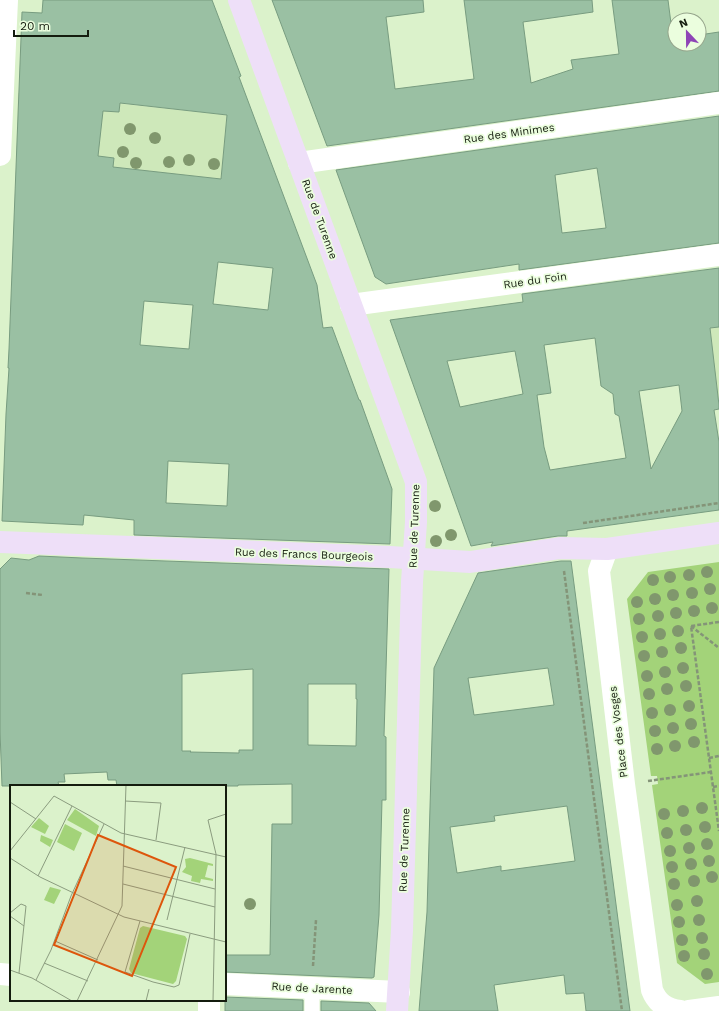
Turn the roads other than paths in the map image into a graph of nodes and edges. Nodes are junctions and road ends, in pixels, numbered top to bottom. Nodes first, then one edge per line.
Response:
1 (7, 0) edge
2 (240, 0) edge
3 (719, 103) edge
4 (0, 155) edge
5 (299, 163) junction
6 (719, 255) edge
7 (351, 305) junction
8 (719, 533) edge
9 (0, 542) edge
10 (607, 549) junction
11 (413, 558) junction
12 (0, 974) edge
13 (10, 975) edge
14 (226, 984) edge
15 (312, 988) junction
16 (398, 1001) edge
17 (719, 1007) edge
18 (312, 1011) edge
19 (680, 1011) edge
20 (689, 1011) edge

1 - 4 street
2 - 5 street, Rue de Turenne
3 - 5 street, Rue des Minimes
5 - 7 street, Rue de Turenne
6 - 7 street, Rue du Foin
7 - 11 street, Rue de Turenne
8 - 10 street
9 - 11 street, Rue des Francs Bourgeois
10 - 11 street, Rue des Francs Bourgeois
10 - 19 street, Place des Vosges
11 - 16 street, Rue de Turenne
12 - 13 street
14 - 15 street, Rue de Jarente
15 - 16 street, Rue de Jarente
15 - 18 lane
17 - 20 street

